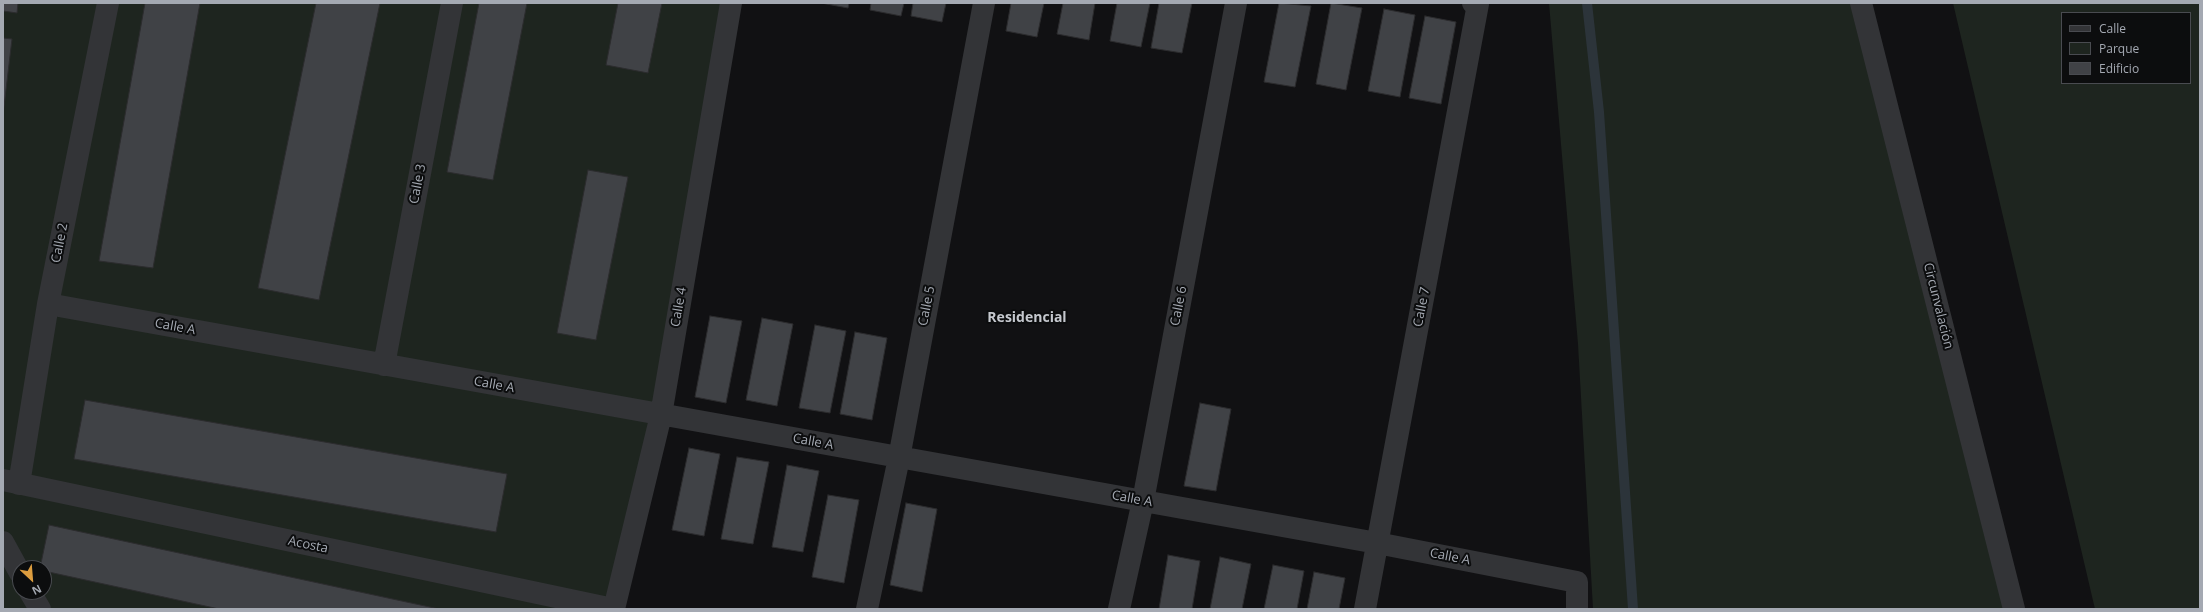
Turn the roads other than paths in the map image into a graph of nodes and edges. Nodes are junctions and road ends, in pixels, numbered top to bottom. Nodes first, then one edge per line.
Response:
1 (108, 3) edge
2 (452, 3) edge
3 (731, 3) edge
4 (984, 3) edge
5 (1236, 3) edge
6 (1861, 3) edge
7 (1476, 4) edge
8 (48, 304) junction
9 (384, 365) junction
10 (661, 415) junction
11 (899, 458) junction
12 (11, 482) edge
13 (1143, 501) junction
14 (3, 542) edge
15 (1378, 543) junction
16 (13, 560) edge
17 (35, 600) edge
18 (40, 609) edge
19 (614, 609) edge
20 (867, 609) edge
21 (1119, 609) edge
22 (1365, 609) edge
23 (1577, 609) edge
24 (2014, 609) edge

1 - 8 street, Calle 2
2 - 9 street, Calle 3
3 - 10 street, Calle 4
4 - 11 street, Calle 5
5 - 13 street, Calle 6
6 - 24 street, Circunvalación
7 - 15 street, Calle 7
8 - 9 street, Calle A
8 - 12 street, Calle 2
9 - 10 street, Calle A
10 - 11 street, Calle A
10 - 19 street, Calle 4
11 - 13 street, Calle A
11 - 20 street, Calle 5
12 - 19 street, Acosta
13 - 15 street, Calle A
13 - 21 street, Calle 6
14 - 16 street
15 - 22 street, Calle 7
15 - 23 street, Calle A
17 - 18 street

